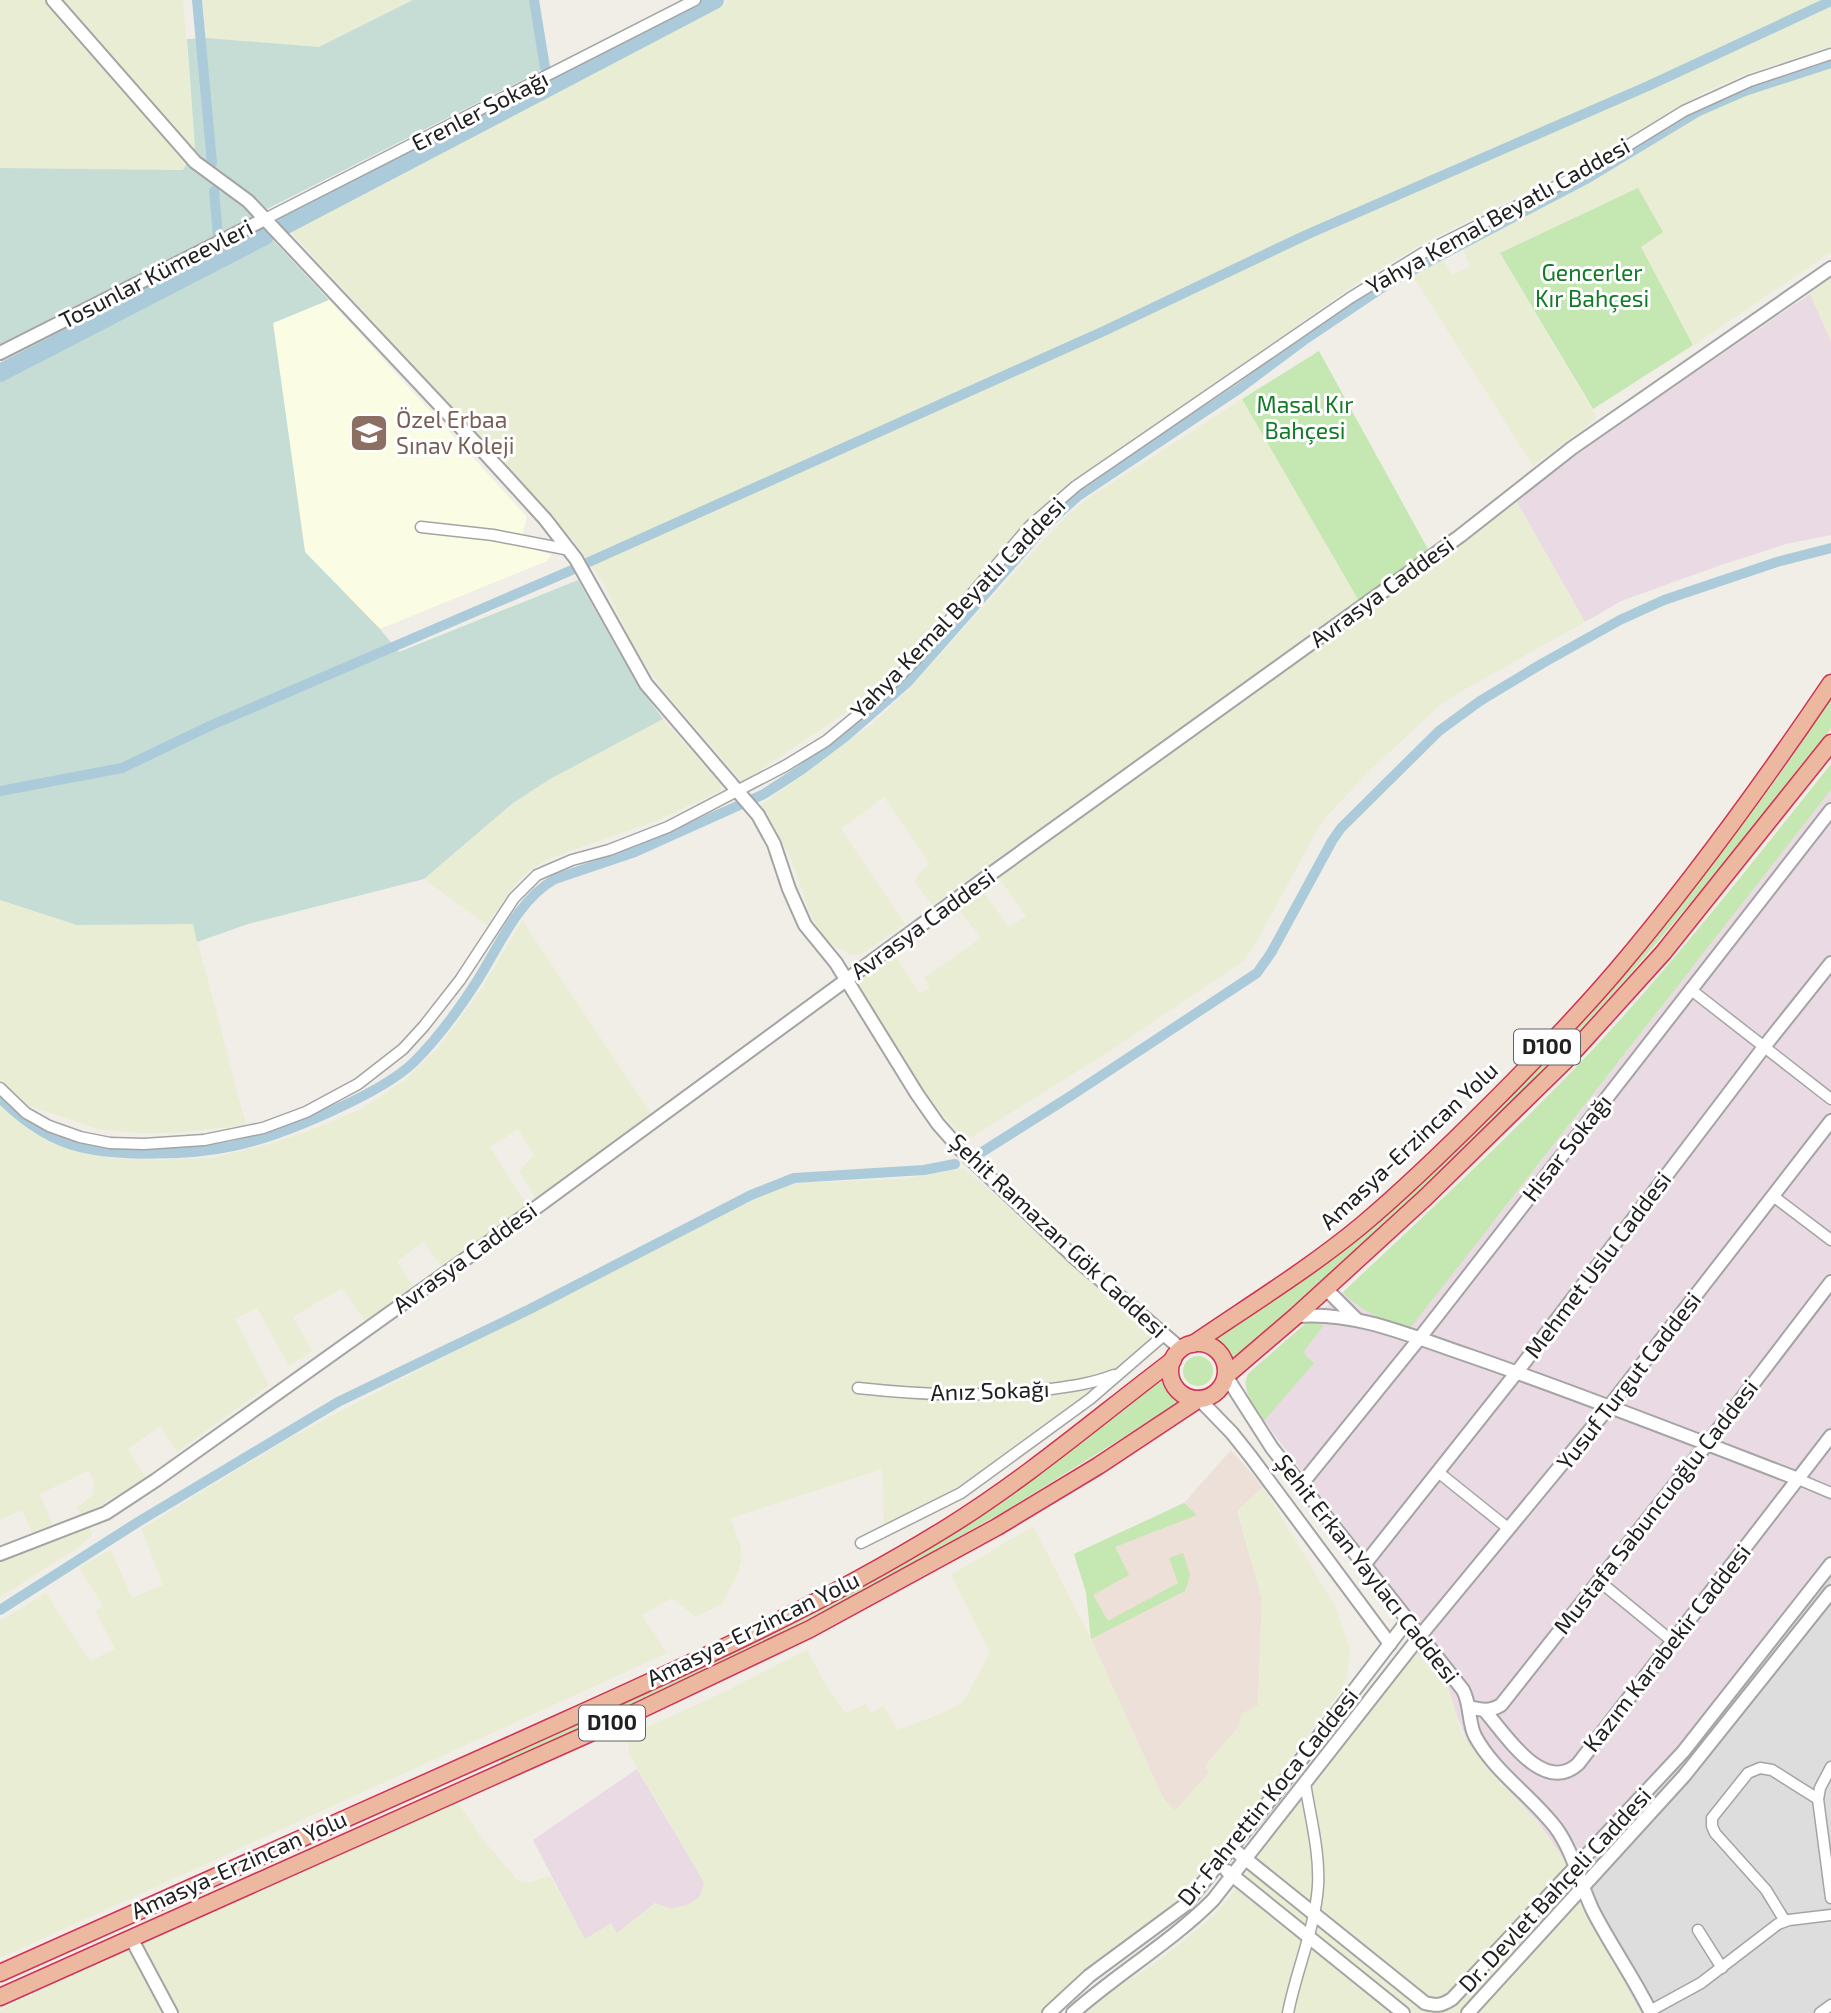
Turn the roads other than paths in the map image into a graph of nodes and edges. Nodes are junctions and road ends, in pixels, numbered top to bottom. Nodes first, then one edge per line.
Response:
1 (53, 0) edge
2 (695, 0) edge
3 (1831, 54) edge
4 (264, 219) junction
5 (1831, 268) edge
6 (0, 353) edge
7 (421, 527) dead end
8 (570, 550) junction
9 (1831, 682) edge
10 (1831, 743) edge
11 (740, 791) junction
12 (1831, 810) edge
13 (1831, 964) edge
14 (846, 980) junction
15 (1690, 989) junction
16 (1764, 1047) junction
17 (0, 1088) edge
18 (1831, 1099) edge
19 (1831, 1121) edge
20 (1773, 1196) junction
21 (1831, 1240) edge
22 (1831, 1282) edge
23 (1326, 1289) junction
24 (1296, 1316) junction
25 (1356, 1319) junction
26 (1164, 1335) junction
27 (1419, 1339) junction
28 (1182, 1351) junction
29 (1517, 1372) junction
30 (1121, 1373) junction
31 (1226, 1376) junction
32 (858, 1388) dead end
33 (1199, 1399) junction
34 (1609, 1407) junction
35 (1831, 1436) edge
36 (1707, 1444) junction
37 (1438, 1472) junction
38 (1798, 1479) junction
39 (1301, 1486) junction
40 (1831, 1493) edge
41 (1509, 1529) junction
42 (861, 1543) dead end
43 (0, 1554) edge
44 (1831, 1564) edge
45 (1364, 1565) junction
46 (1598, 1581) junction
47 (1831, 1592) edge
48 (1408, 1620) junction
49 (1420, 1636) junction
50 (1672, 1641) junction
51 (1390, 1643) junction
52 (1469, 1707) junction
53 (1485, 1711) junction
54 (1831, 1767) edge
55 (1304, 1783) junction
56 (1818, 1799) junction
57 (1232, 1848) junction
58 (1246, 1859) junction
59 (1218, 1865) junction
60 (1575, 1868) junction
61 (1232, 1876) junction
62 (1583, 1887) junction
63 (1831, 1898) edge
64 (1314, 1913) junction
65 (1831, 1915) edge
66 (1785, 1921) junction
67 (1698, 1930) dead end
68 (1307, 1937) junction
69 (131, 1938) junction
70 (1722, 1968) junction
71 (0, 1973) edge
72 (0, 1997) edge
73 (1831, 2005) edge
74 (1650, 2012) edge
75 (171, 2013) edge
76 (1049, 2013) edge
77 (1073, 2013) edge
78 (1287, 2013) edge
79 (1403, 2013) edge
80 (1468, 2013) edge
81 (1820, 2013) edge

1 - 4 street, Tosunlar Kümeevleri
2 - 4 street, Erenler Sokağı
3 - 11 street, Yahya Kemal Beyatlı Caddesi
4 - 6 street, Tosunlar Kümeevleri
4 - 8 street, Şehit Ramazan Gök Caddesi
5 - 14 street, Avrasya Caddesi
7 - 8 street
8 - 11 street, Şehit Ramazan Gök Caddesi
9 - 28 highway, Amasya-Erzincan Yolu / D100
10 - 23 highway, Amasya-Erzincan Yolu / D100
11 - 14 street, Şehit Ramazan Gök Caddesi
11 - 17 street, Yahya Kemal Beyatlı Caddesi
12 - 15 street, Hisar Sokağı
13 - 16 street, Mehmet Uslu Caddesi
14 - 26 street, Şehit Ramazan Gök Caddesi
14 - 43 street, Avrasya Caddesi
15 - 16 street
15 - 27 street, Hisar Sokağı
16 - 18 street
16 - 29 street, Mehmet Uslu Caddesi
19 - 20 street, Yusuf Turgut Caddesi
20 - 21 street
20 - 34 street, Yusuf Turgut Caddesi
22 - 36 street, Mustafa Sabuncuoğlu Caddesi
23 - 24 highway, Amasya-Erzincan Yolu / D100
23 - 25 street
24 - 25 street
24 - 31 highway, Amasya-Erzincan Yolu / D100
25 - 27 street
26 - 28 street, Şehit Ramazan Gök Caddesi
26 - 30 street
27 - 29 street
27 - 39 street, Hisar Sokağı
28 - 31 highway
28 - 33 highway
28 - 71 highway, Amasya-Erzincan Yolu / D100
29 - 34 street
29 - 37 street, Mehmet Uslu Caddesi
30 - 32 street, Anız Sokağı
30 - 42 street
31 - 33 highway
31 - 39 street, Şehit Erkan Yaylacı Caddesi
33 - 51 street, Şehit Erkan Yaylacı Caddesi
33 - 69 highway, Amasya-Erzincan Yolu / D100
34 - 36 street
34 - 41 street, Yusuf Turgut Caddesi
35 - 38 street, Kazım Karabekir Caddesi
36 - 38 street
36 - 46 street, Mustafa Sabuncuoğlu Caddesi
37 - 41 street
37 - 45 street, Mehmet Uslu Caddesi
38 - 40 street
38 - 50 street, Kazım Karabekir Caddesi
39 - 45 street, Şehit Erkan Yaylacı Caddesi
41 - 49 street, Yusuf Turgut Caddesi
44 - 60 street, Dr. Devlet Bahçeli Caddesi
45 - 48 street, Şehit Erkan Yaylacı Caddesi
46 - 50 street
46 - 53 street, Mustafa Sabuncuoğlu Caddesi
47 - 62 street, Dr. Devlet Bahçeli Caddesi
48 - 49 street, Şehit Erkan Yaylacı Caddesi
48 - 51 street, Dr. Fahrettin Koca Caddesi
49 - 52 street, Şehit Erkan Yaylacı Caddesi
49 - 55 street, Dr. Fahrettin Koca Caddesi
50 - 53 street, Kazım Karabekir Caddesi
51 - 57 street, Dr. Fahrettin Koca Caddesi
52 - 53 street
52 - 60 street, Şehit Erkan Yaylacı Caddesi
54 - 56 street
55 - 58 street, Dr. Fahrettin Koca Caddesi
55 - 64 street
56 - 63 street
56 - 66 street
57 - 58 street, Dr. Devlet Bahçeli Caddesi
57 - 59 street, Dr. Fahrettin Koca Caddesi
58 - 61 street, Dr. Fahrettin Koca Caddesi
58 - 64 street, Dr. Devlet Bahçeli Caddesi
59 - 61 street
59 - 76 street, Dr. Fahrettin Koca Caddesi
60 - 62 street, Şehit Erkan Yaylacı Caddesi
60 - 64 street, Dr. Devlet Bahçeli Caddesi
61 - 68 street
61 - 77 street, Dr. Fahrettin Koca Caddesi
62 - 74 street, Şehit Erkan Yaylacı Caddesi
62 - 80 street, Dr. Devlet Bahçeli Caddesi
64 - 68 street
65 - 66 street
66 - 70 street
67 - 70 street
68 - 78 street
68 - 79 street
69 - 72 highway, Amasya-Erzincan Yolu / D100
69 - 75 street
70 - 74 street
73 - 81 street

